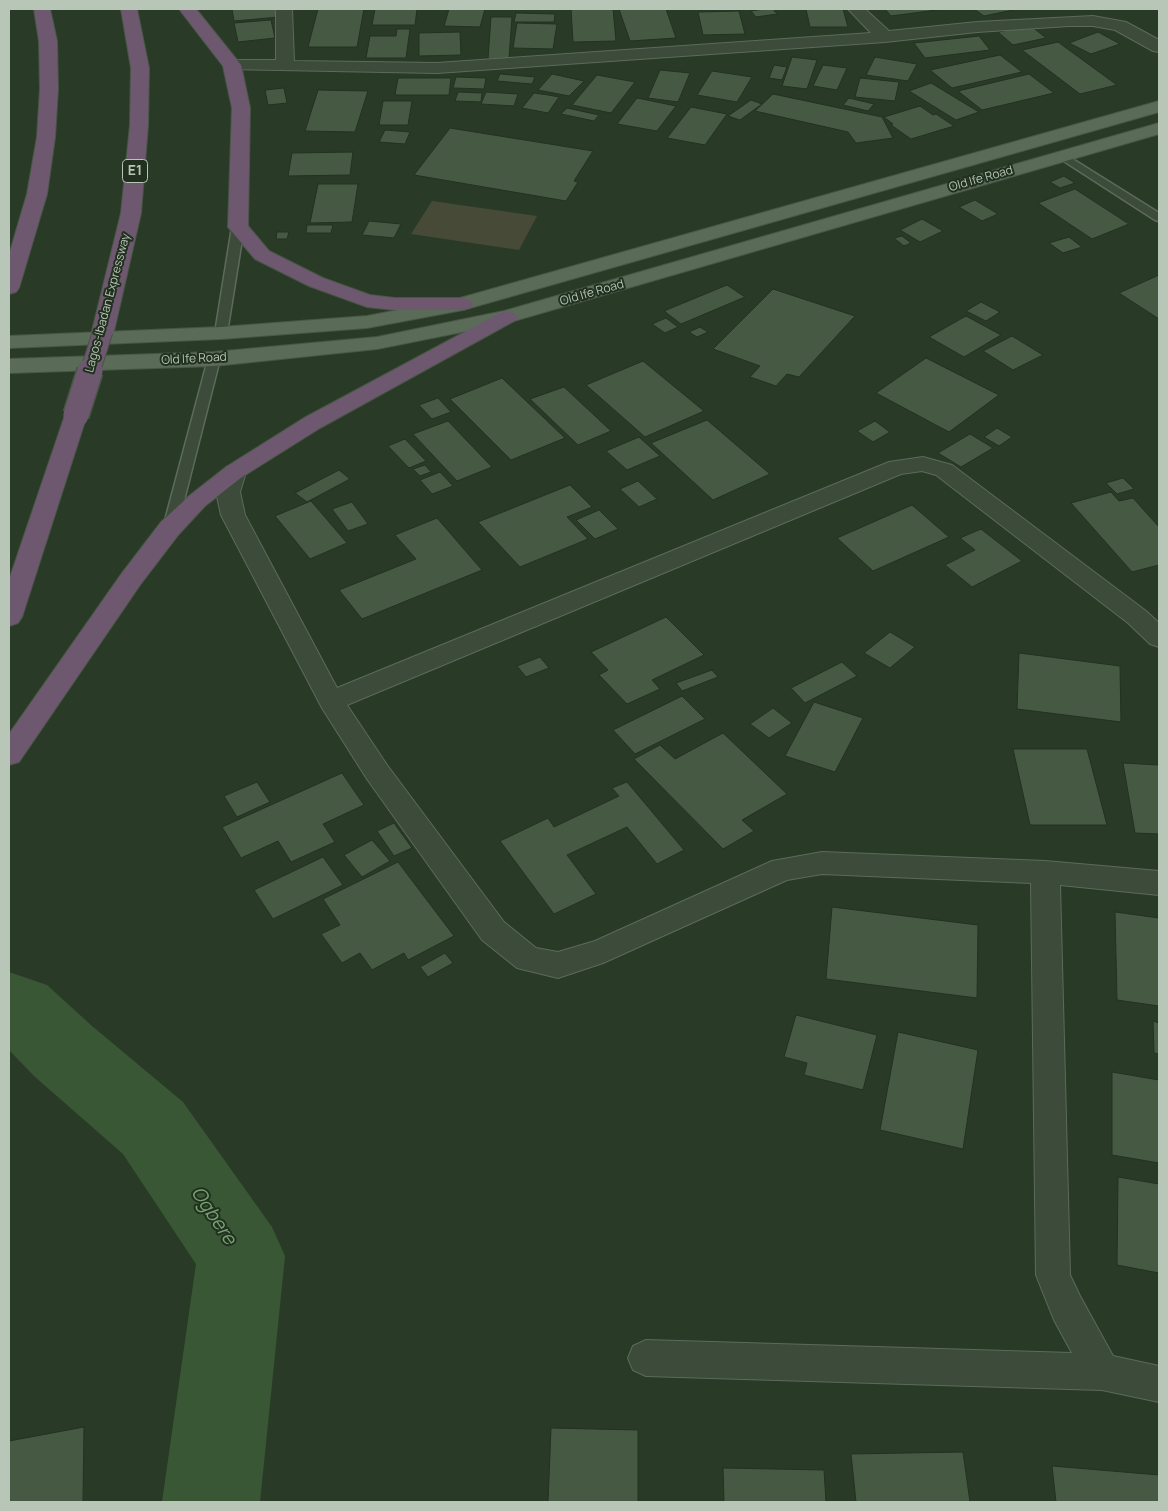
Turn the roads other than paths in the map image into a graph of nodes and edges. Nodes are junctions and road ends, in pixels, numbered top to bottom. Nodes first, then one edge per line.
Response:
1 (42, 9) edge
2 (129, 9) edge
3 (187, 9) edge
4 (284, 9) edge
5 (856, 9) edge
6 (885, 37) junction
7 (1159, 47) edge
8 (232, 65) junction
9 (285, 65) junction
10 (1159, 106) edge
11 (1159, 128) edge
12 (1062, 156) junction
13 (1159, 218) edge
14 (238, 227) junction
15 (9, 288) edge
16 (463, 304) junction
17 (507, 317) junction
18 (221, 333) junction
19 (9, 342) edge
20 (214, 359) junction
21 (9, 366) edge
22 (234, 472) junction
23 (170, 528) junction
24 (9, 617) edge
25 (1159, 638) edge
26 (331, 701) junction
27 (9, 755) edge
28 (1045, 872) junction
29 (1159, 883) edge
30 (646, 1358) dead end
31 (1102, 1372) junction
32 (1159, 1384) edge

1 - 15 highway
2 - 24 highway, Lagos-Ibadan Expressway / E1, bridge
3 - 8 highway
4 - 9 street
5 - 6 street
6 - 7 street
6 - 9 street
8 - 9 street
8 - 14 highway
10 - 16 main road, Old Ife Road
11 - 12 main road, Old Ife Road
12 - 13 lane
12 - 17 main road, Old Ife Road
14 - 16 highway
14 - 18 lane
16 - 18 main road, Old Ife Road
17 - 20 main road, Old Ife Road
17 - 22 highway
18 - 19 main road, Old Ife Road
20 - 21 main road, Old Ife Road
20 - 23 lane
22 - 23 highway
22 - 26 street
23 - 27 highway
25 - 26 street
26 - 28 street
28 - 29 street
28 - 31 street
30 - 31 street
31 - 32 street

